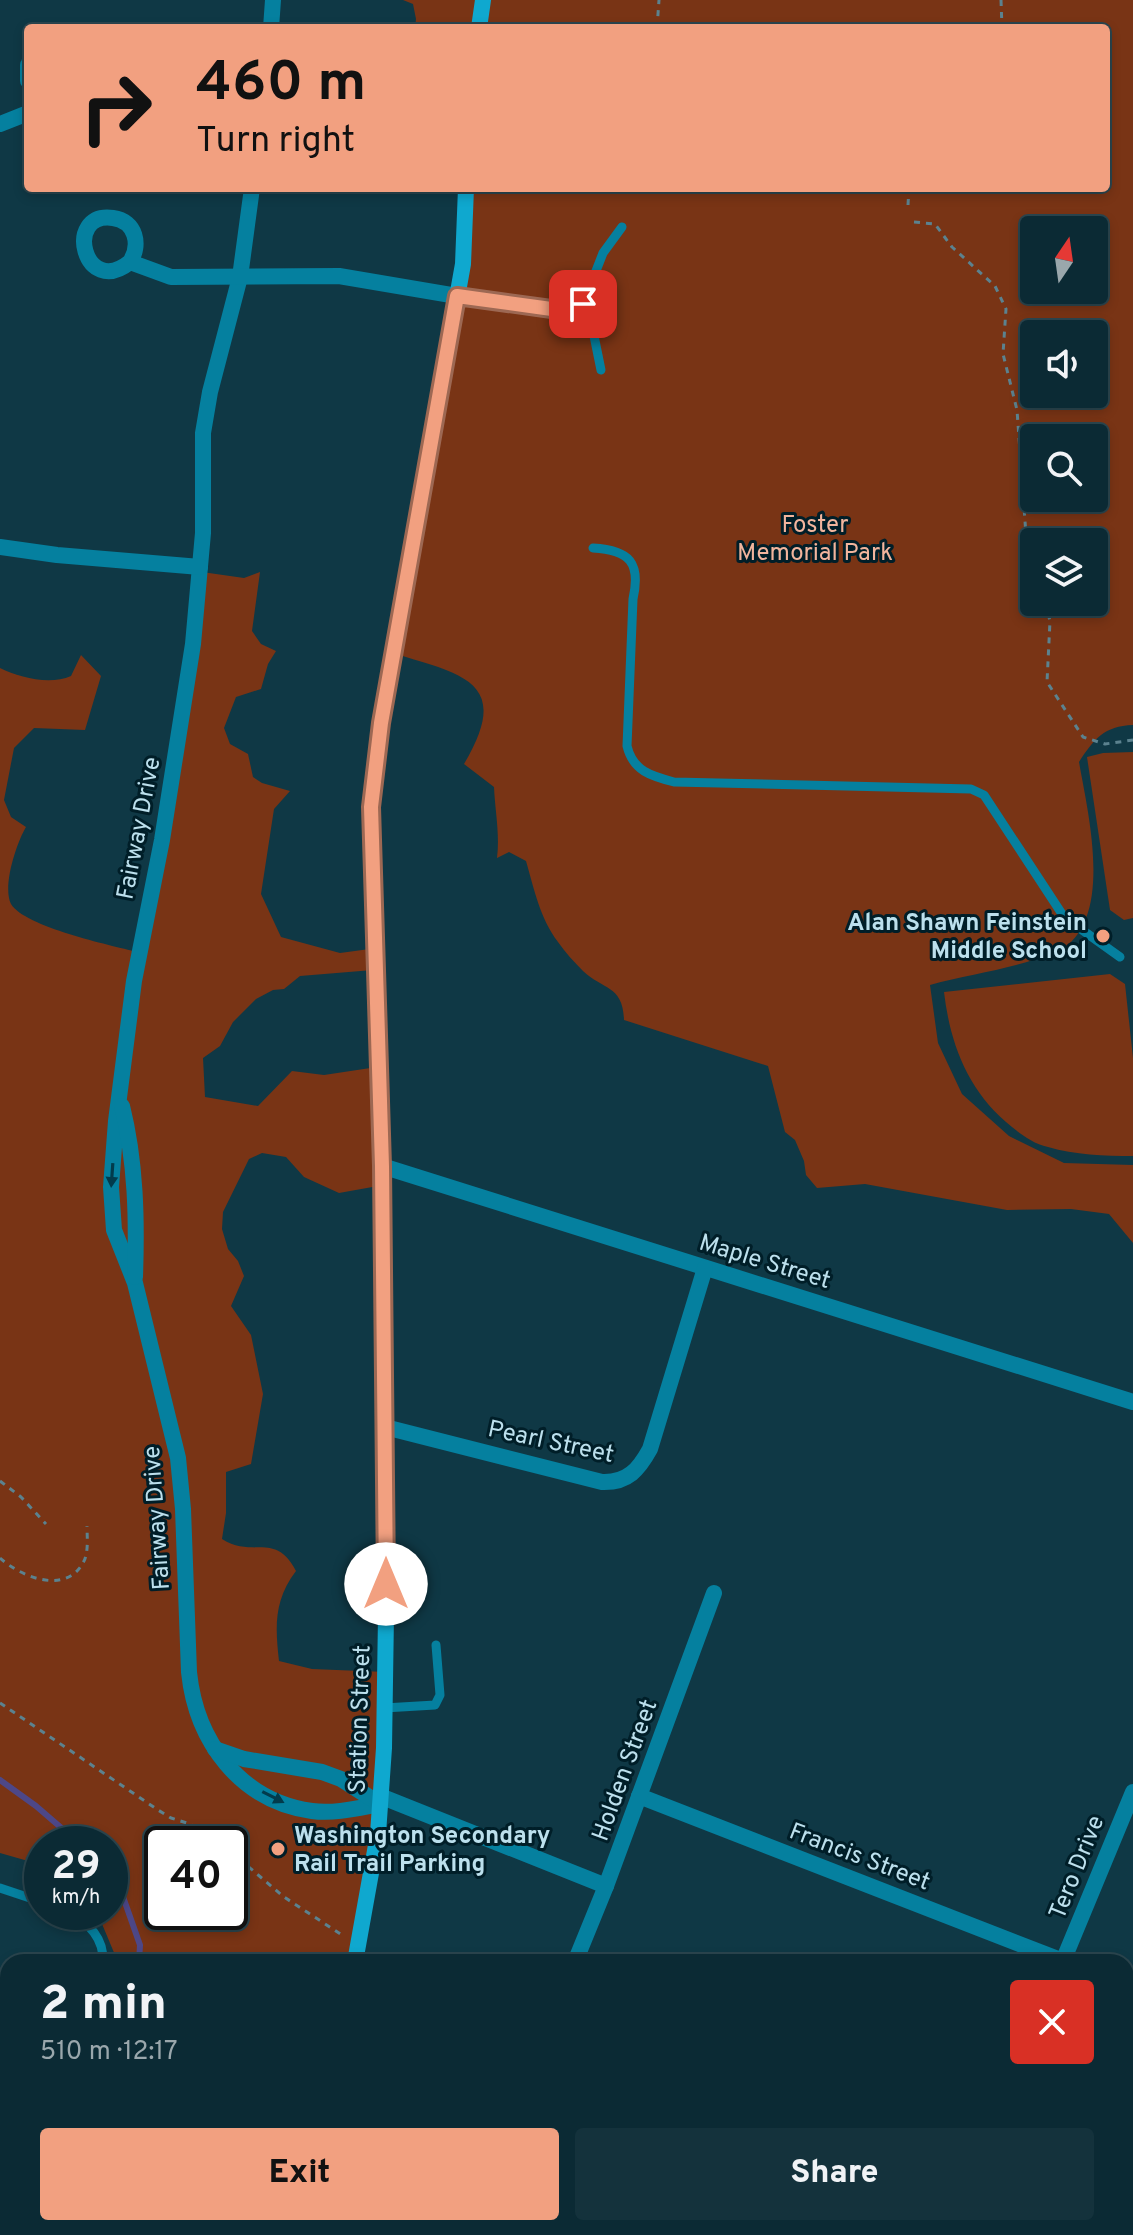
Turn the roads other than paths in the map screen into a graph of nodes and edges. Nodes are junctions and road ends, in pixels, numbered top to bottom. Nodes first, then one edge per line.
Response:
1 (273, 0) edge
2 (483, 0) edge
3 (271, 24) edge
4 (480, 24) edge
5 (24, 115) edge
6 (0, 124) edge
7 (251, 192) edge
8 (466, 192) edge
9 (622, 227) dead end
10 (130, 262) dead end
11 (240, 277) junction
12 (457, 296) junction
13 (583, 304) junction
14 (601, 370) dead end
15 (0, 547) edge
16 (593, 548) dead end
17 (200, 567) junction
18 (1120, 957) dead end
19 (120, 1097) junction
20 (382, 1166) junction
21 (705, 1268) junction
22 (135, 1283) junction
23 (1133, 1402) edge
24 (385, 1427) junction
25 (714, 1593) dead end
26 (436, 1645) dead end
27 (384, 1708) junction
28 (214, 1748) junction
29 (1133, 1792) edge
30 (639, 1796) junction
31 (380, 1800) junction
32 (606, 1886) junction
33 (0, 1888) edge
34 (24, 1896) edge
35 (93, 1930) edge
36 (102, 1954) edge
37 (357, 1954) edge
38 (578, 1954) edge
39 (1045, 1954) edge
40 (1066, 1954) edge

1 - 3 street
2 - 4 street
5 - 6 street
7 - 11 street, Fairway Drive
8 - 12 street, Station Street
9 - 13 lane
10 - 11 street
11 - 12 street
11 - 17 street, Fairway Drive
12 - 13 lane
12 - 20 street, Station Street
13 - 14 lane
15 - 17 street
16 - 18 lane
17 - 19 street, Fairway Drive
19 - 22 street, Fairway Drive
19 -> 22 street, Fairway Drive
20 - 21 street, Maple Street
20 - 24 street, Station Street
21 - 23 street, Maple Street
21 - 24 street, Pearl Street
22 - 28 street, Fairway Drive
24 - 27 street, Station Street
25 - 30 street, Holden Street
26 - 27 lane
27 - 31 street, Station Street
28 - 31 street
28 -> 31 street, Fairway Drive
29 - 40 street, Tero Drive
30 - 32 street, Holden Street
30 - 39 street, Francis Street
31 - 32 street
31 - 37 street, Station Street
32 - 38 street, Holden Street
33 - 34 lane
35 - 36 lane

